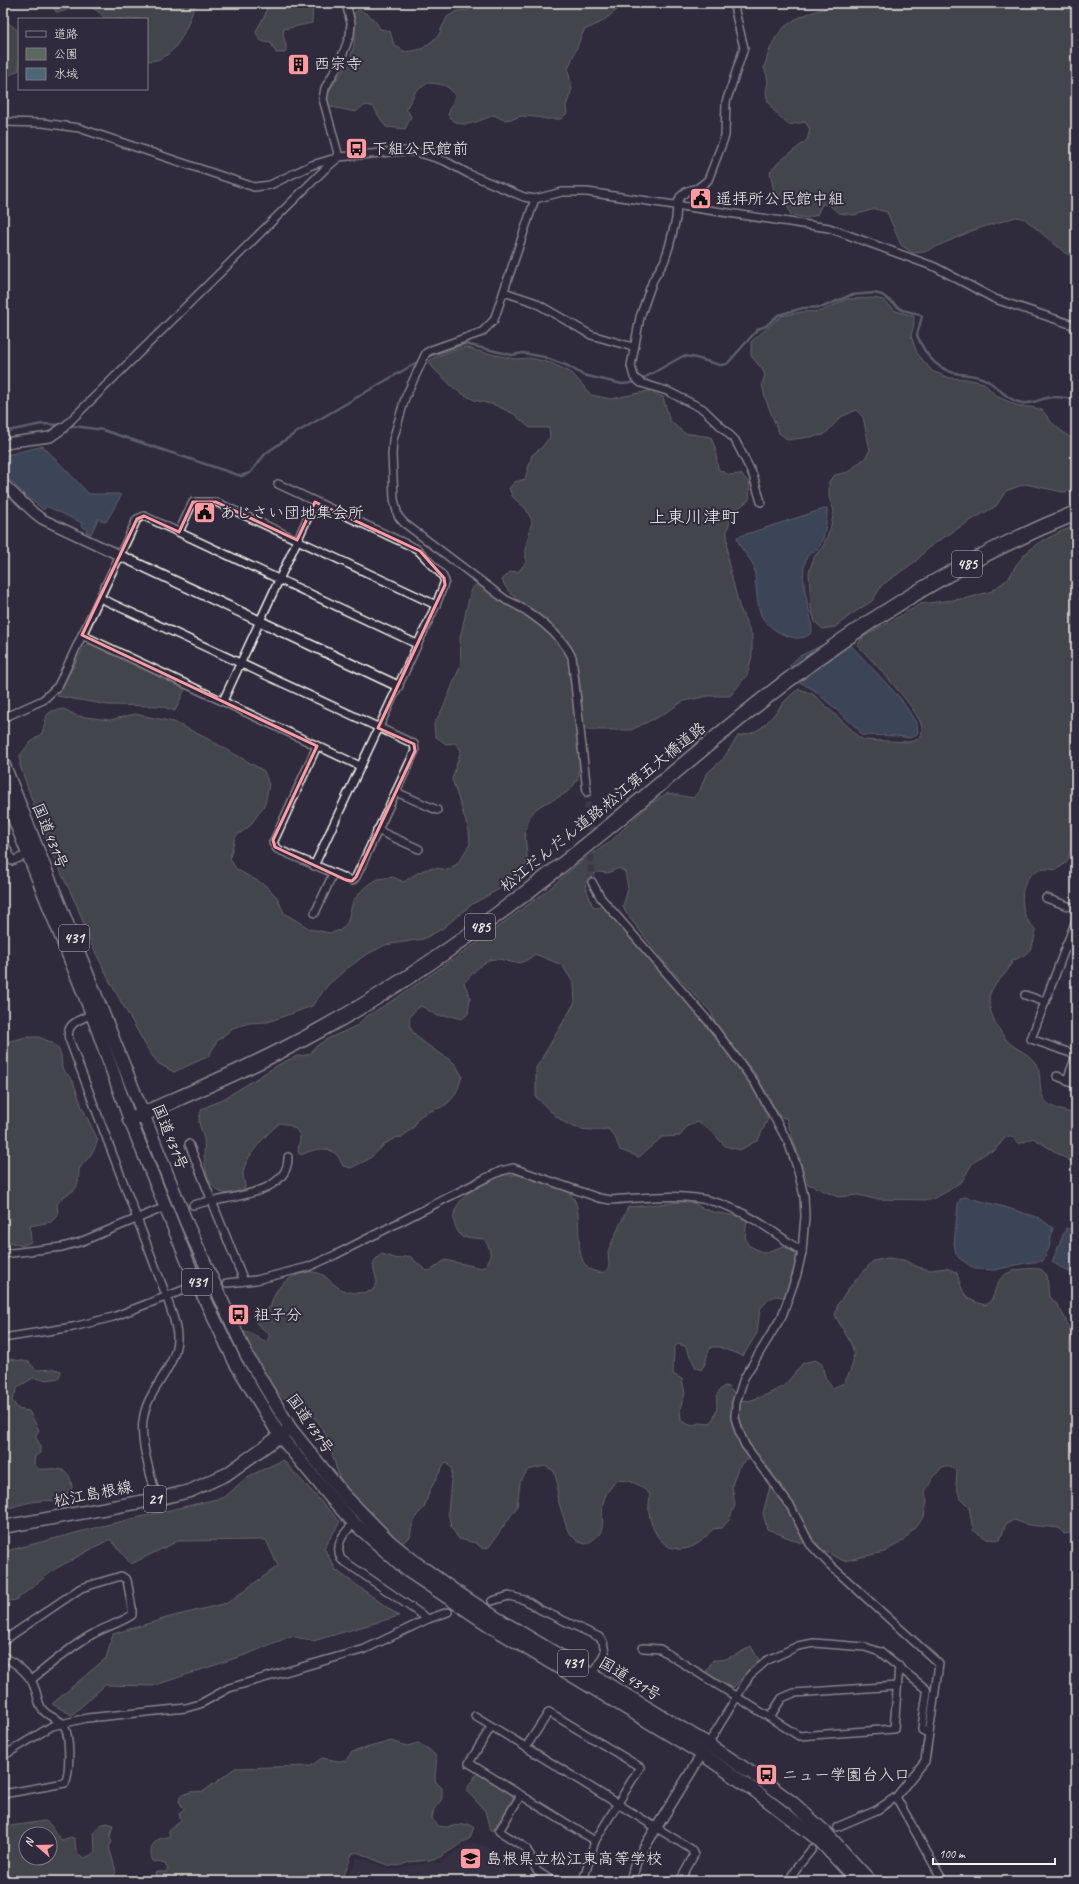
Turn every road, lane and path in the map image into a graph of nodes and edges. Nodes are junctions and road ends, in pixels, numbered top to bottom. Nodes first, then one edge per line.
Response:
1 (346, 3) edge
2 (735, 3) edge
3 (3, 122) edge
4 (339, 157) junction
5 (535, 199) junction
6 (677, 205) junction
7 (504, 292) junction
8 (1076, 326) edge
9 (633, 347) junction
10 (62, 428) joint
11 (3, 446) edge
12 (3, 483) edge
13 (278, 484) dead end
14 (315, 502) junction
15 (761, 502) dead end
16 (1076, 513) edge
17 (179, 532) junction
18 (297, 540) junction
19 (119, 555) junction
20 (279, 579) junction
21 (100, 598) junction
22 (436, 605) junction
23 (260, 621) junction
24 (82, 635) junction
25 (417, 644) junction
26 (240, 664) junction
27 (398, 686) junction
28 (223, 701) junction
29 (3, 718) edge
30 (378, 728) junction
31 (317, 746) junction
32 (3, 763) edge
33 (360, 766) junction
34 (3, 791) edge
35 (396, 792) junction
36 (587, 792) tunnel mouth
37 (437, 810) dead end
38 (377, 830) junction
39 (3, 840) edge
40 (419, 849) dead end
41 (29, 854) junction
42 (314, 866) junction
43 (333, 874) junction
44 (592, 882) tunnel mouth
45 (1046, 898) dead end
46 (1076, 909) edge
47 (315, 913) dead end
48 (1076, 920) edge
49 (1066, 946) junction
50 (1076, 949) edge
51 (1025, 995) dead end
52 (1045, 1002) junction
53 (92, 1014) junction
54 (1076, 1056) edge
55 (1057, 1076) dead end
56 (1072, 1082) edge
57 (137, 1117) junction
58 (189, 1144) dead end
59 (288, 1157) dead end
60 (193, 1205) dead end
61 (158, 1210) dead end
62 (135, 1218) junction
63 (802, 1252) junction
64 (3, 1254) edge
65 (244, 1282) junction
66 (227, 1283) tunnel mouth
67 (186, 1289) tunnel mouth
68 (166, 1295) junction
69 (3, 1338) edge
70 (290, 1428) junction
71 (280, 1436) junction
72 (157, 1499) junction
73 (354, 1523) junction
74 (3, 1527) edge
75 (492, 1601) dead end
76 (448, 1612) dead end
77 (428, 1619) junction
78 (3, 1641) edge
79 (643, 1648) dead end
80 (3, 1656) edge
81 (899, 1666) junction
82 (593, 1675) junction
83 (31, 1680) junction
84 (897, 1686) junction
85 (736, 1697) junction
86 (475, 1716) dead end
87 (770, 1717) junction
88 (64, 1724) junction
89 (491, 1727) junction
90 (929, 1734) junction
91 (526, 1747) junction
92 (705, 1749) junction
93 (3, 1756) edge
94 (3, 1794) edge
95 (521, 1795) junction
96 (896, 1796) junction
97 (619, 1804) junction
98 (837, 1827) dead end
99 (657, 1829) junction
100 (595, 1841) junction
101 (812, 1849) dead end
102 (552, 1881) edge
103 (583, 1881) edge
104 (630, 1881) edge
105 (680, 1881) edge
106 (789, 1881) edge
107 (857, 1881) edge
108 (870, 1881) edge
109 (942, 1881) edge

1 - 4 street
2 - 6 street
3 - 4 street
4 - 5 street
4 - 10 street
5 - 6 street
5 - 7 street
6 - 8 street
6 - 9 street
7 - 9 street
7 - 36 street
9 - 15 street
10 - 11 street
12 - 19 street
13 - 14 street
14 - 18 street
14 - 22 street
16 - 57 highway, 松江だんだん道路;松江第五大橋道路 / 485
17 - 18 street
17 - 19 street
17 - 20 street
18 - 20 street
18 - 22 street
19 - 21 street
19 - 23 street
20 - 23 street
20 - 25 street
21 - 24 street
21 - 26 street
22 - 25 street
23 - 26 street
23 - 27 street
24 - 28 street
24 - 29 street
25 - 27 street
26 - 28 street
26 - 30 street
27 - 30 street
28 - 31 street
30 - 33 street
30 - 35 street
31 - 33 street
31 - 42 street
32 - 57 main road, 国道431号 / 431
33 - 42 street
34 - 41 main road, 国道431号 / 431
35 - 37 street
35 - 38 street
38 - 40 street
38 - 43 street
39 - 41 street
41 - 53 main road, 国道431号 / 431
42 - 43 street
43 - 47 street
44 - 63 street
45 - 46 street
48 - 49 street
49 - 50 street
49 - 52 street
51 - 52 street
52 - 54 street
53 - 57 main road, 国道431号 / 431
53 - 62 street
54 - 56 street
55 - 56 street
57 - 70 main road, 国道431号 / 431
57 - 71 main road, 国道431号 / 431
58 - 65 street
59 - 60 street
61 - 62 street
62 - 64 street
62 - 68 street
63 - 65 street
63 - 90 street
65 - 66 street
67 - 68 street
68 - 69 street
68 - 72 street
70 - 71 main road, 松江島根線 / 21
70 - 82 main road, 国道431号 / 431
71 - 72 main road, 松江島根線 / 21
71 - 73 main road, 国道431号 / 431
72 - 74 main road, 松江島根線 / 21
73 - 77 street
73 - 92 main road, 国道431号 / 431
75 - 82 street
76 - 77 street
77 - 88 street
78 - 83 street
79 - 85 street
80 - 83 street
81 - 84 street
81 - 85 street
81 - 90 street
82 - 92 main road, 国道431号 / 431
83 - 88 street
84 - 87 street
84 - 87 street
85 - 87 street
85 - 92 street
86 - 89 street
88 - 93 street
88 - 94 street
89 - 91 street
89 - 95 street
90 - 96 street
91 - 97 street
91 - 97 street
92 - 99 street
92 - 107 main road, 国道431号 / 431
92 - 108 main road, 国道431号 / 431
95 - 100 street
95 - 102 street
96 - 98 street
96 - 109 street
97 - 99 street
97 - 100 street
99 - 104 street
99 - 105 street
100 - 103 street
101 - 106 street

